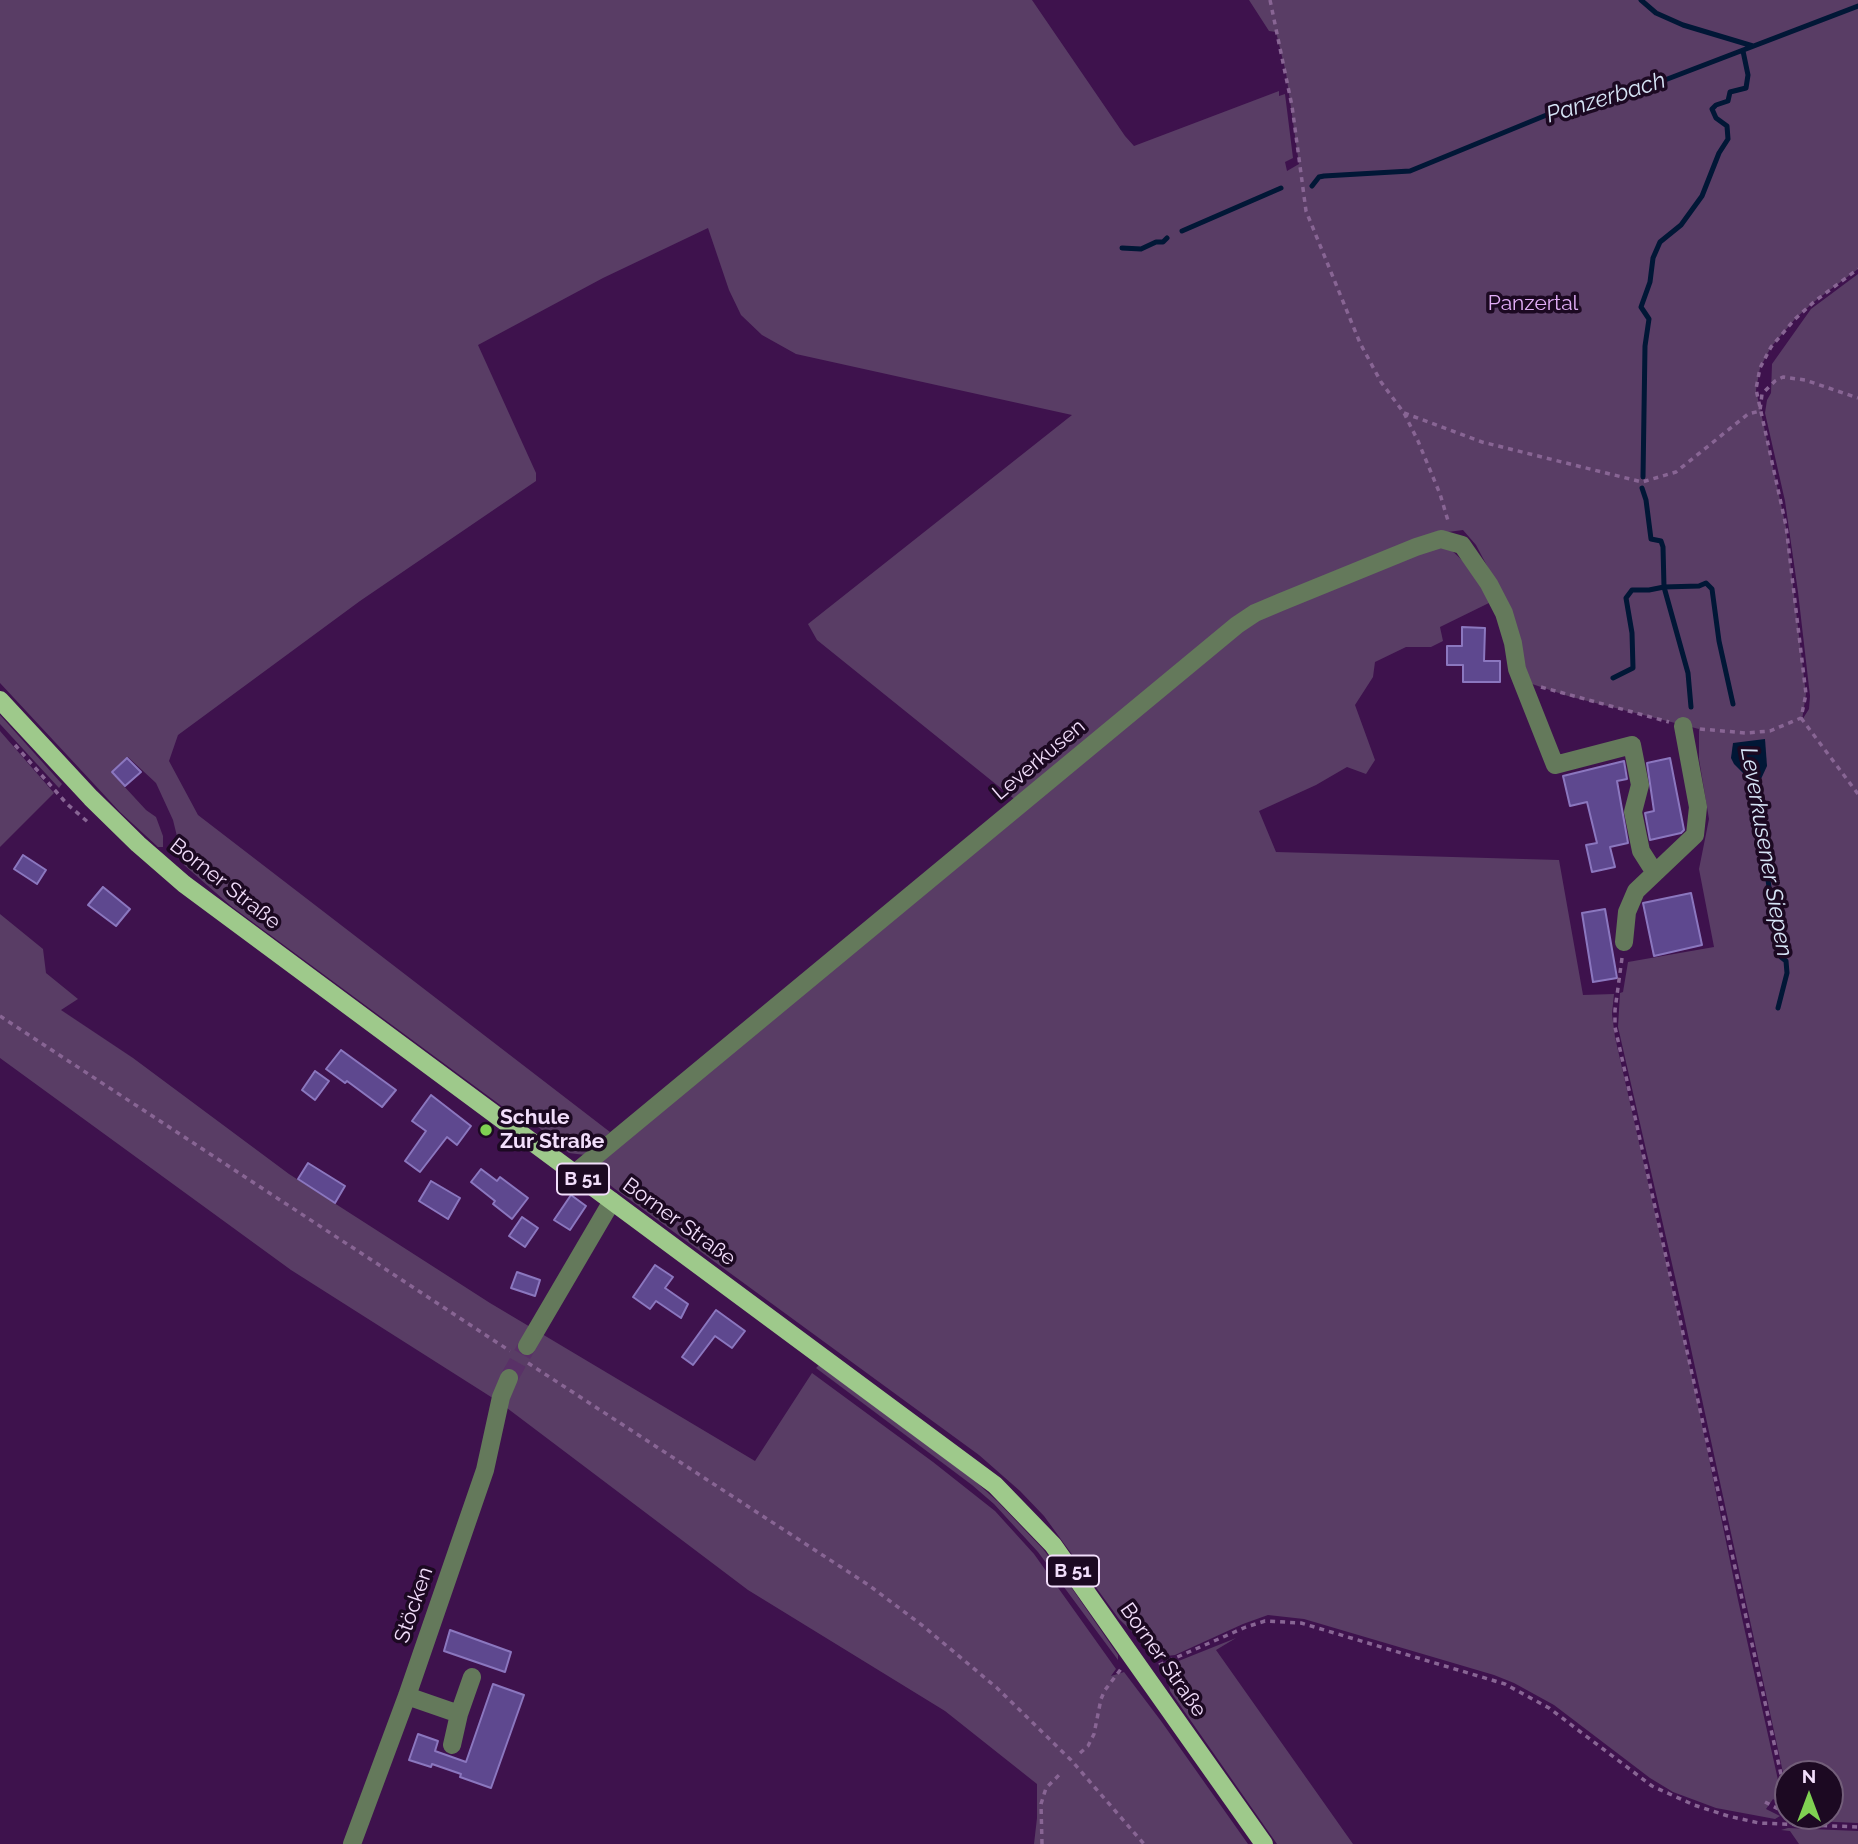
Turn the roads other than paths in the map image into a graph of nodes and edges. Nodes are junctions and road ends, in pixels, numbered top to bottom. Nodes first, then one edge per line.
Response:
1 (0, 700) edge
2 (1683, 726) road end
3 (1655, 873) junction
4 (1624, 942) road end
5 (575, 1172) junction
6 (612, 1201) junction
7 (523, 1354) tunnel mouth
8 (509, 1378) tunnel mouth
9 (472, 1676) dead end
10 (407, 1696) junction
11 (459, 1714) junction
12 (452, 1745) dead end
13 (352, 1844) edge
14 (1264, 1844) edge

1 - 5 main road, Borner Straße / B 51
2 - 3 street
3 - 4 street
3 - 5 street, Leverkusen
5 - 6 main road, Borner Straße / B 51
6 - 7 street
6 - 14 main road, Borner Straße / B 51
8 - 10 street, Stöcken
9 - 11 street
10 - 11 street
10 - 13 street, Stöcken
11 - 12 street

